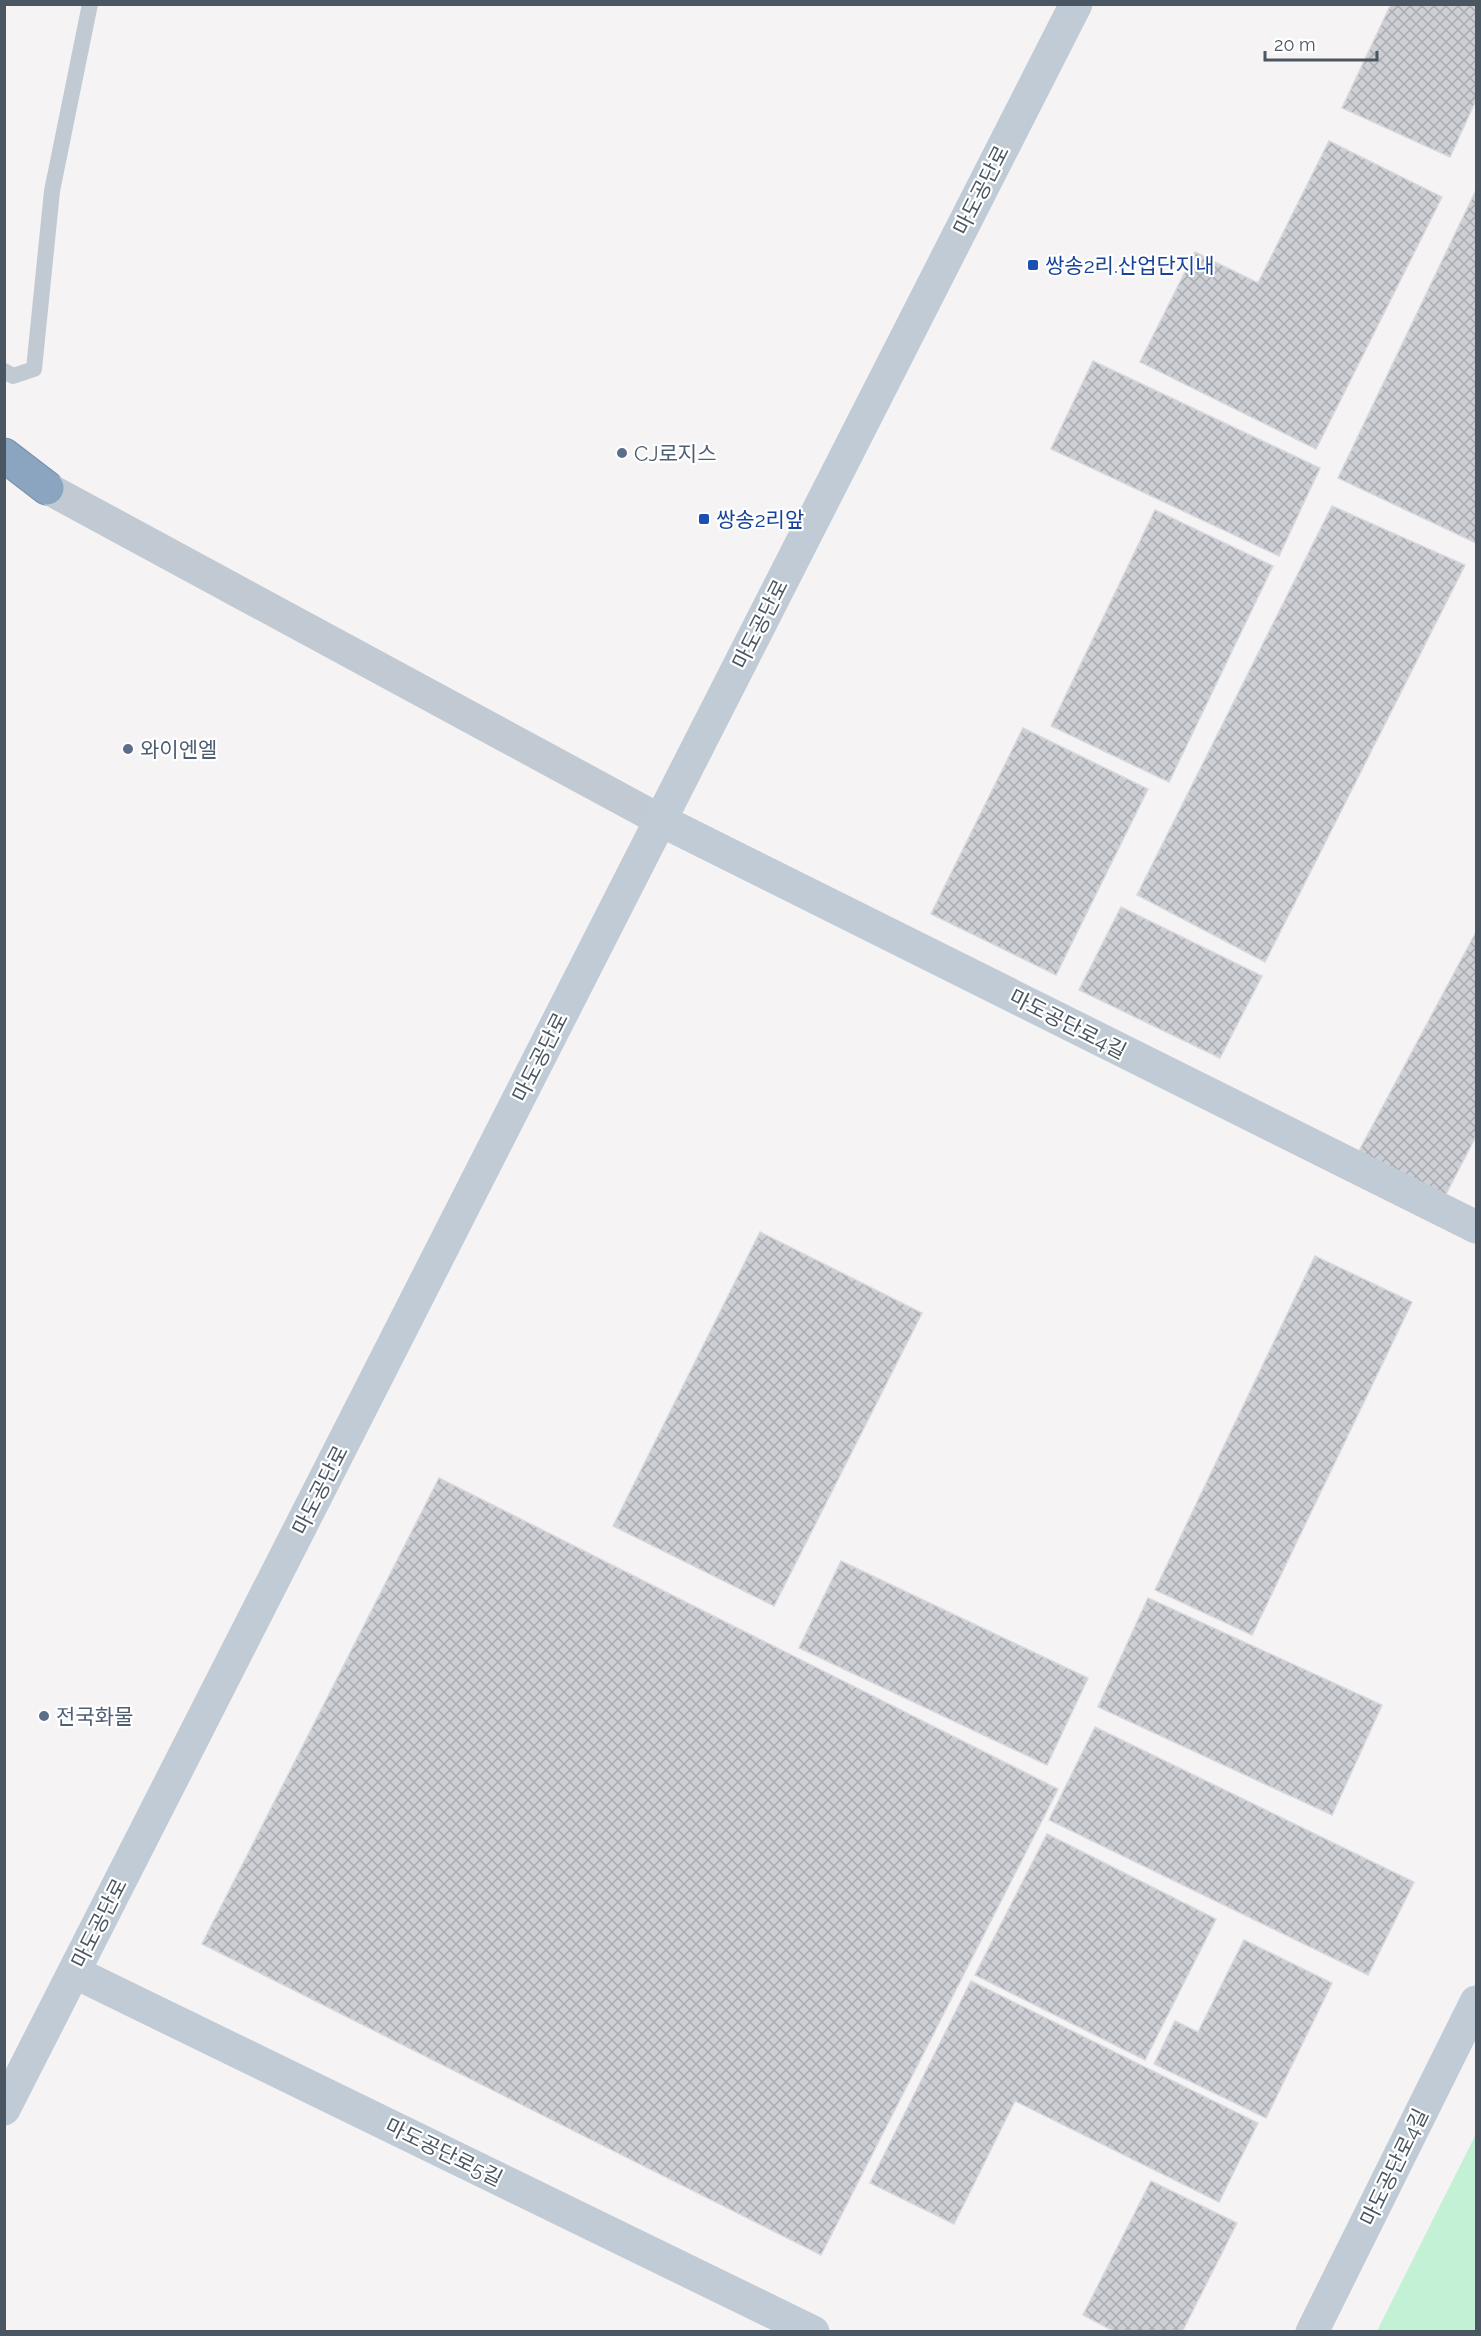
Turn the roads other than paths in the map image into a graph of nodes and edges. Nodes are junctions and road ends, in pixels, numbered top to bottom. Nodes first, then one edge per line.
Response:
1 (90, 4) edge
2 (1076, 4) edge
3 (4, 371) edge
4 (4, 455) edge
5 (4, 463) edge
6 (47, 488) junction
7 (660, 820) junction
8 (1476, 1227) edge
9 (74, 1972) junction
10 (1476, 2002) edge
11 (4, 2109) edge
12 (813, 2331) edge
13 (1312, 2331) edge

1 - 3 lane
2 - 7 main road, 마도공단로
4 - 6 highway
5 - 6 highway
6 - 7 street
7 - 8 main road, 마도공단로4길
7 - 9 main road, 마도공단로
9 - 11 main road, 마도공단로
9 - 12 main road, 마도공단로5길
10 - 13 main road, 마도공단로4길

